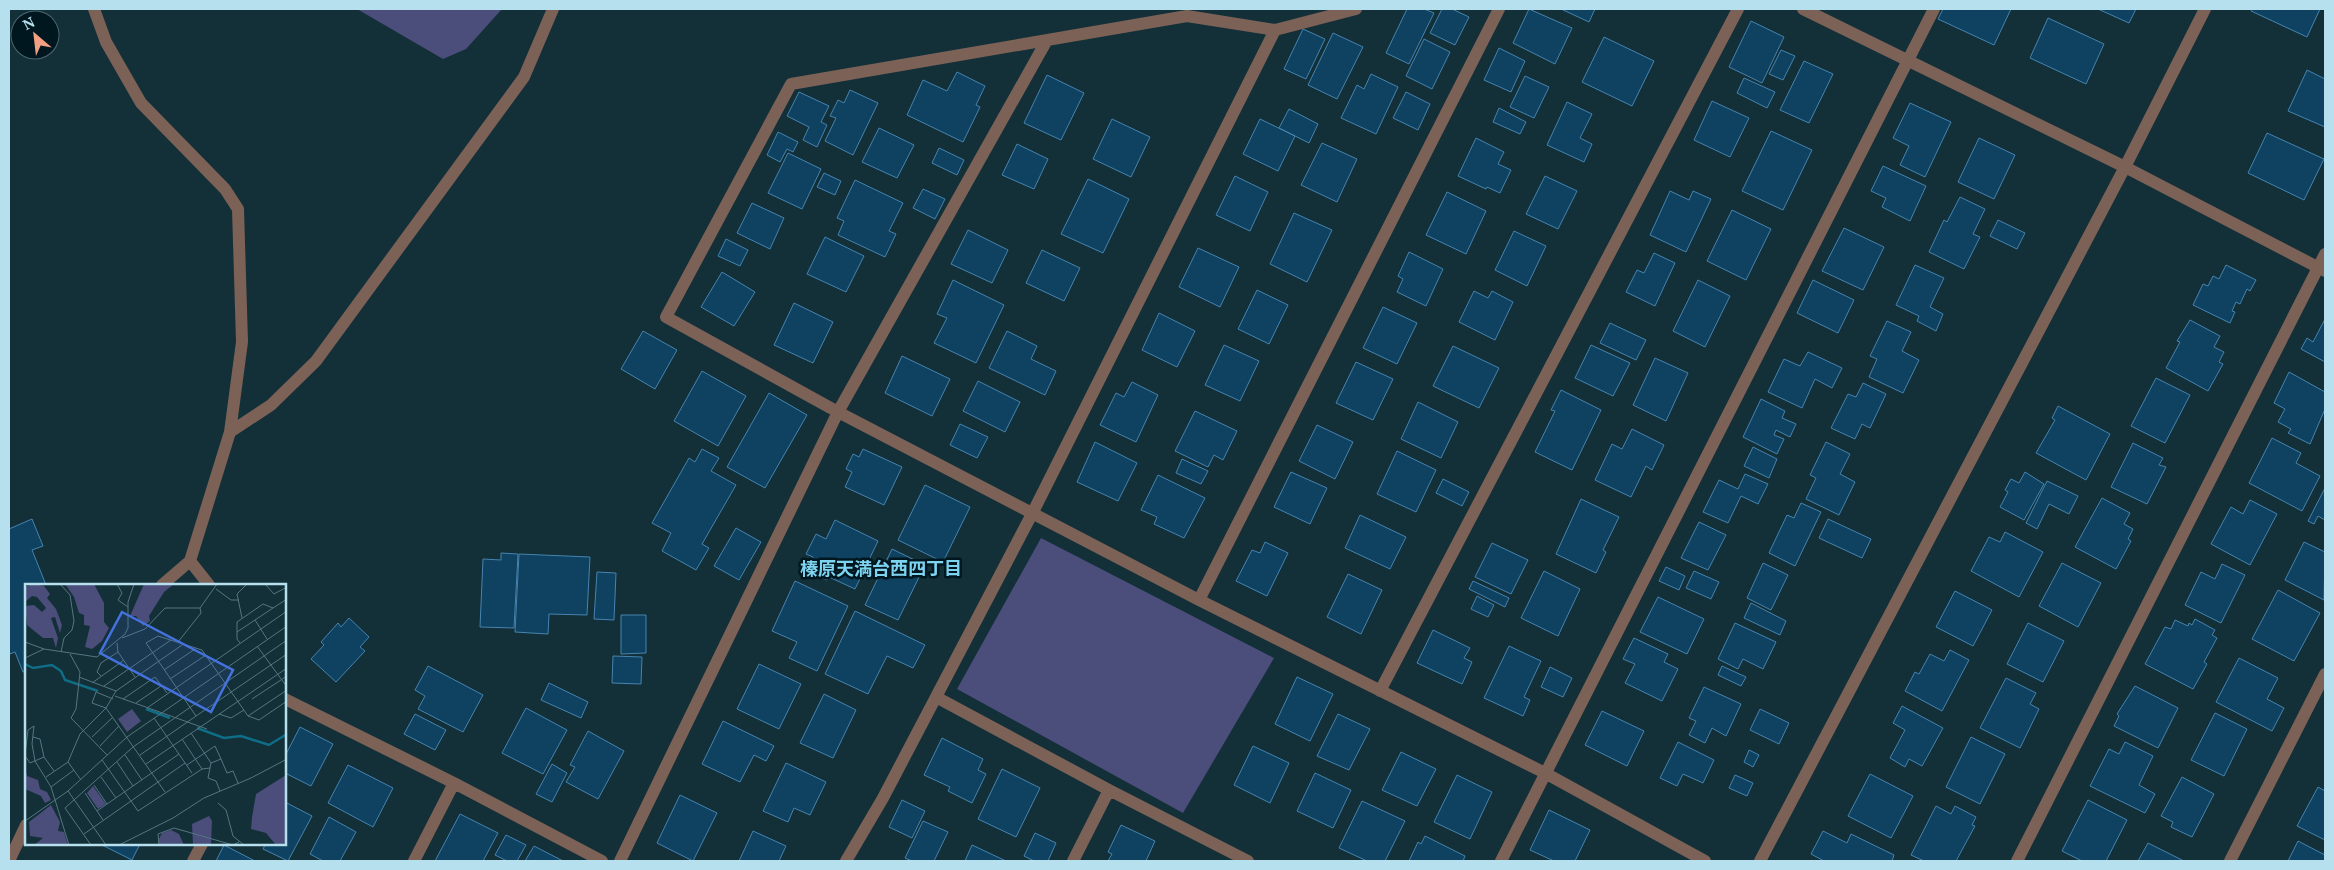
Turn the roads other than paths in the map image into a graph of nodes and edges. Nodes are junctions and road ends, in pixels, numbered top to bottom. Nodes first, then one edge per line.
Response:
1 (94, 9) edge
2 (553, 9) edge
3 (1356, 9) edge
4 (1499, 9) edge
5 (1738, 9) edge
6 (1803, 9) edge
7 (1934, 9) edge
8 (2205, 9) edge
9 (1187, 12) edge
10 (1275, 30) junction
11 (1047, 40) junction
12 (1906, 60) junction
13 (2125, 167) junction
14 (2325, 254) edge
15 (2322, 269) edge
16 (838, 412) junction
17 (230, 432) junction
18 (1033, 512) junction
19 (190, 561) junction
20 (163, 584) edge
21 (208, 584) edge
22 (1199, 600) junction
23 (2325, 674) edge
24 (1380, 691) junction
25 (936, 697) junction
26 (286, 699) edge
27 (1545, 773) junction
28 (454, 783) junction
29 (1109, 790) junction
30 (25, 827) edge
31 (201, 845) edge
32 (9, 861) edge
33 (193, 861) edge
34 (414, 861) edge
35 (602, 861) edge
36 (620, 861) edge
37 (846, 861) edge
38 (1073, 861) edge
39 (1248, 861) edge
40 (1501, 861) edge
41 (1705, 861) edge
42 (1760, 861) edge
43 (2017, 861) edge
44 (2230, 861) edge

1 - 17 street
2 - 17 street
3 - 10 street
4 - 22 street
5 - 24 street
6 - 12 street
7 - 12 street
8 - 13 street
9 - 10 street
9 - 11 street
10 - 18 street
11 - 16 street
11 - 16 street
12 - 13 street
12 - 27 street
13 - 15 street
13 - 42 street
14 - 15 street
15 - 43 street
16 - 18 street
16 - 36 street
17 - 19 street
18 - 22 street
18 - 25 street
19 - 20 street
19 - 21 street
22 - 24 street
23 - 44 street
24 - 27 street
25 - 29 street
25 - 37 street
26 - 28 street
27 - 40 street
27 - 41 street
28 - 34 street
28 - 35 street
29 - 38 street
29 - 39 street
30 - 32 street
31 - 33 street

